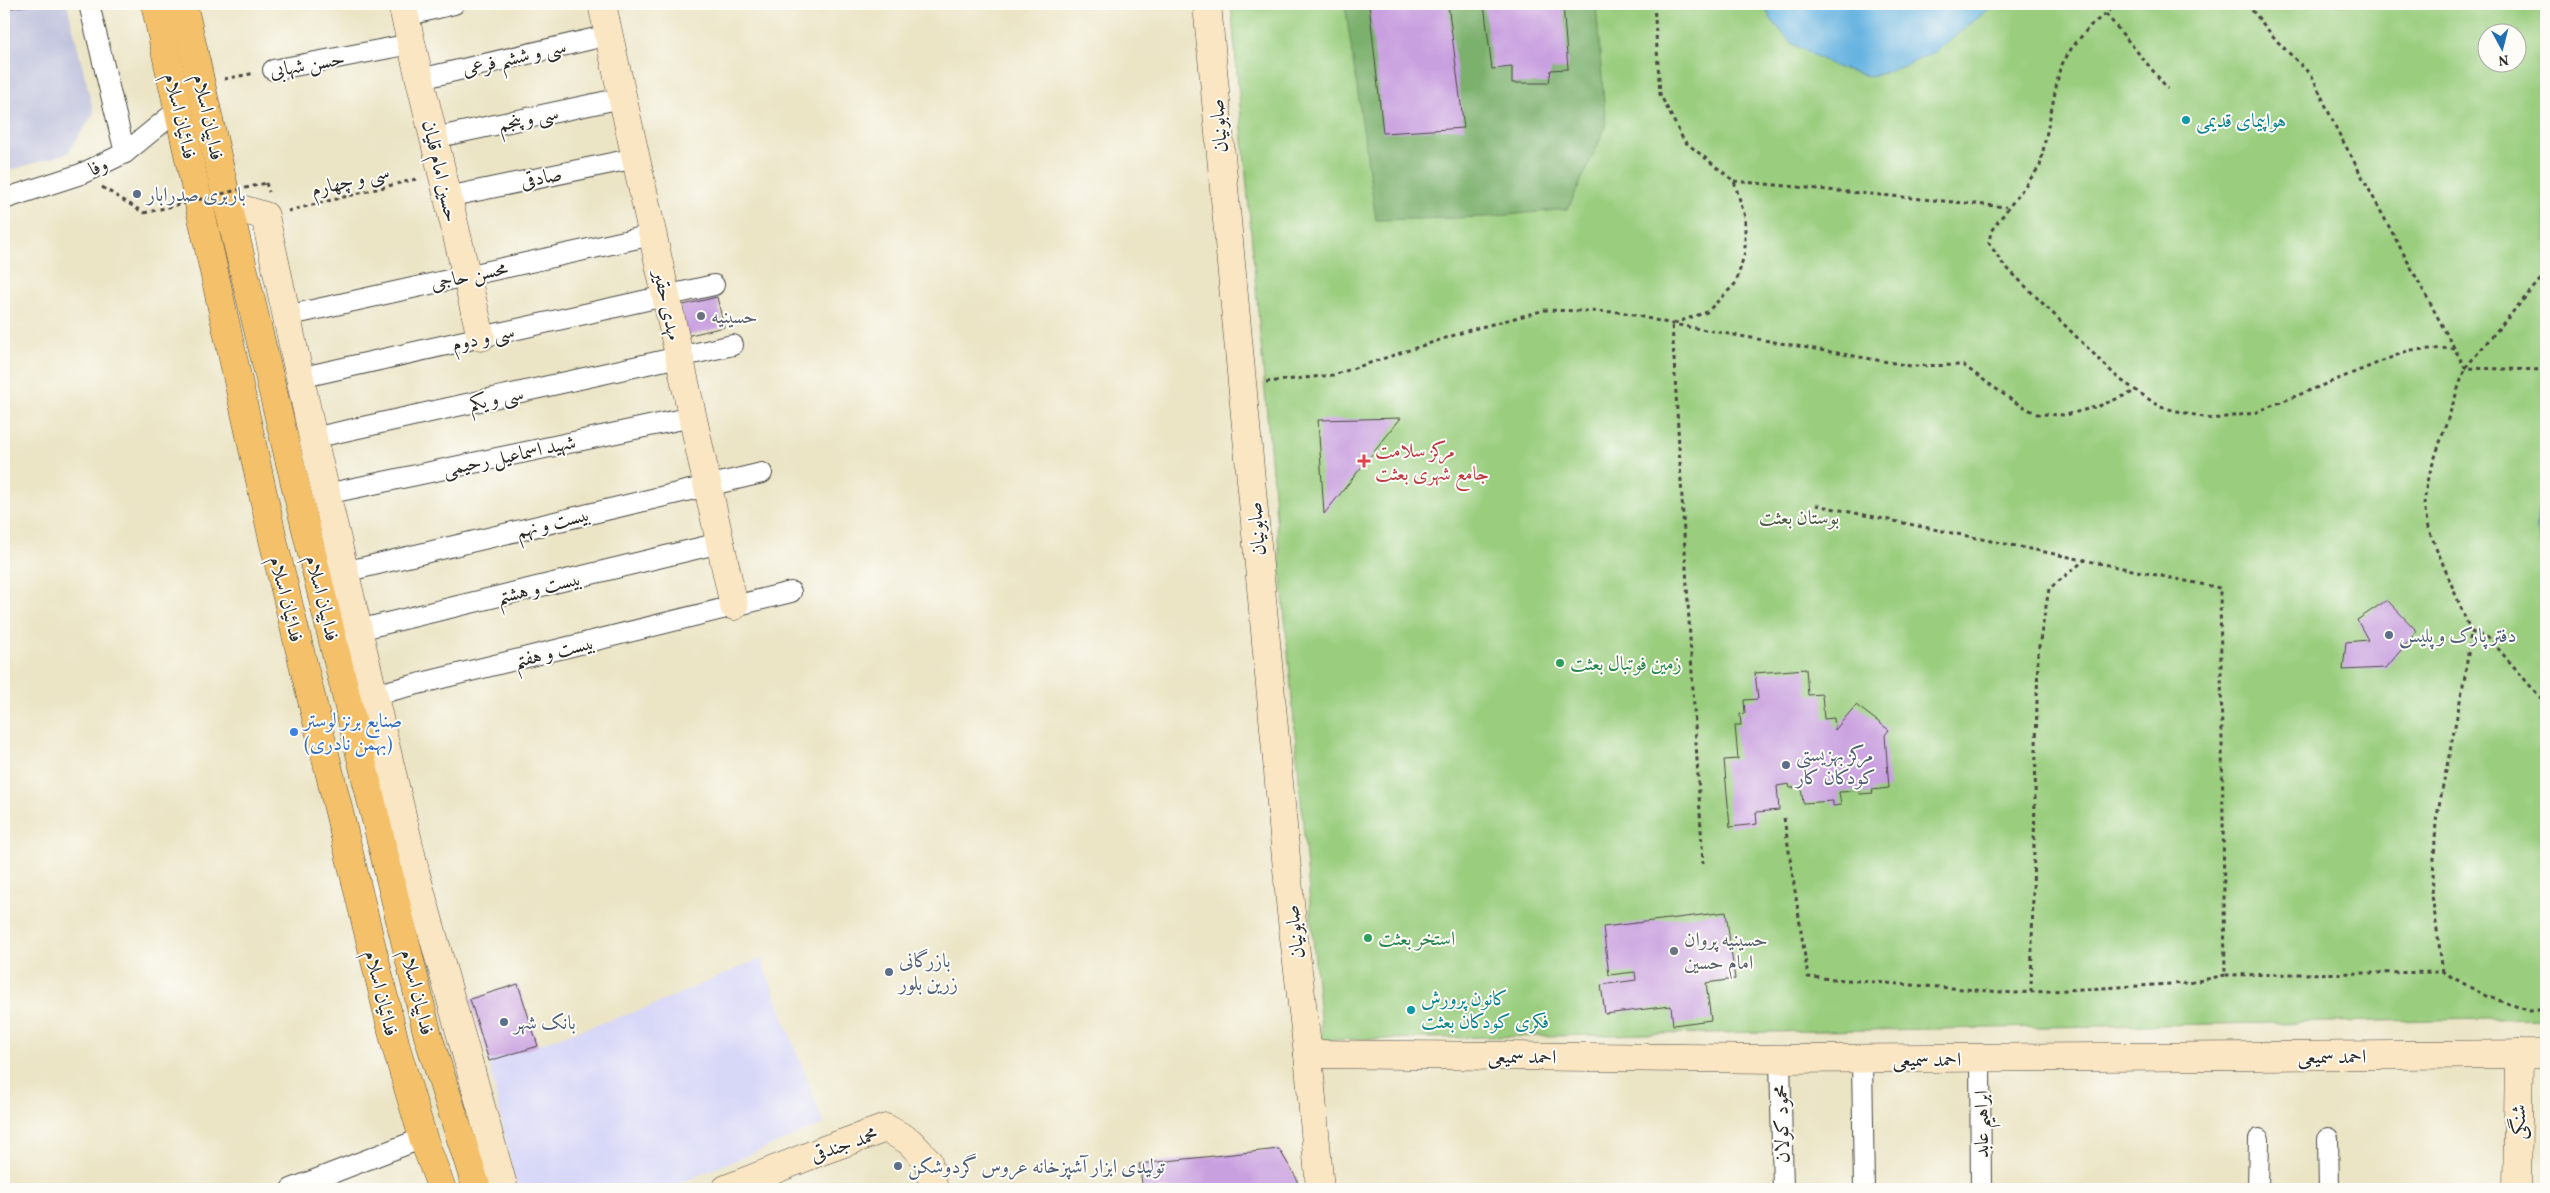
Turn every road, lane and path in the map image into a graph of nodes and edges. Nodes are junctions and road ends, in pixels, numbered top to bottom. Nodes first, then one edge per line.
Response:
1 (89, 4) edge
2 (155, 4) edge
3 (184, 4) edge
4 (454, 4) edge
5 (602, 4) edge
6 (1207, 4) edge
7 (1654, 4) edge
8 (2118, 4) edge
9 (2247, 4) edge
10 (403, 10) edge
11 (2106, 14) junction
12 (608, 35) junction
13 (412, 44) junction
14 (273, 70) joint
15 (420, 79) junction
16 (202, 83) junction
17 (2168, 89) dead end
18 (622, 98) junction
19 (180, 108) junction
20 (434, 138) junction
21 (125, 153) junction
22 (636, 158) junction
23 (81, 174) junction
24 (1734, 181) junction
25 (444, 184) junction
26 (4, 198) edge
27 (228, 205) junction
28 (267, 205) junction
29 (2006, 207) junction
30 (652, 235) junction
31 (242, 262) junction
32 (2546, 272) edge
33 (466, 275) junction
34 (714, 285) dead end
35 (666, 296) junction
36 (286, 316) junction
37 (1672, 324) junction
38 (481, 337) junction
39 (733, 345) dead end
40 (2454, 348) junction
41 (680, 358) junction
42 (2465, 368) junction
43 (2546, 370) edge
44 (300, 378) junction
45 (1242, 384) junction
46 (2136, 391) junction
47 (692, 417) junction
48 (312, 438) junction
49 (762, 472) dead end
50 (707, 484) junction
51 (326, 494) junction
52 (1816, 505) dead end
53 (720, 543) junction
54 (274, 544) junction
55 (2086, 559) junction
56 (344, 572) junction
57 (791, 592) dead end
58 (734, 606) junction
59 (358, 630) junction
60 (2471, 632) junction
61 (373, 695) junction
62 (2546, 704) edge
63 (1784, 818) dead end
64 (1703, 864) dead end
65 (2443, 972) junction
66 (2225, 976) junction
67 (2032, 992) junction
68 (2546, 1009) edge
69 (458, 1026) junction
70 (428, 1036) junction
71 (1308, 1054) junction
72 (2519, 1054) junction
73 (2546, 1054) edge
74 (1862, 1059) junction
75 (1980, 1059) junction
76 (1780, 1060) junction
77 (423, 1138) junction
78 (2328, 1138) dead end
79 (2259, 1139) dead end
80 (291, 1189) edge
81 (442, 1189) edge
82 (477, 1189) edge
83 (504, 1189) edge
84 (726, 1189) edge
85 (934, 1189) edge
86 (1320, 1189) edge
87 (1783, 1189) edge
88 (1864, 1189) edge
89 (1981, 1189) edge
90 (2258, 1189) edge
91 (2329, 1189) edge
92 (2518, 1189) edge

1 - 21 street
2 - 19 main road, فدائیان اسلام
3 - 16 main road, فداییان اسلام
4 - 10 street
5 - 12 street, مهدی حقیر
6 - 45 street, صابونیان
7 - 24 path
8 - 11 path
9 - 40 path
10 - 13 street, حسین امام قلیان
11 - 17 path
11 - 29 path
12 - 15 street, سی و ششم فرعی
12 - 18 street, مهدی حقیر
13 - 14 street, حسن شهابی
13 - 15 street, حسین امام قلیان
14 - 16 path, حسن شهابی
15 - 20 street, حسین امام قلیان
16 - 27 main road, فداییان اسلام
18 - 20 street, سی و پنجم
18 - 22 street, مهدی حقیر
19 - 21 street, وفا
19 - 54 main road, فدائیان اسلام
20 - 25 street, حسین امام قلیان
21 - 23 street, وفا
22 - 25 street, صادقی
22 - 30 street, مهدی حقیر
23 - 26 street, وفا
23 - 28 path, bridge
24 - 29 path
24 - 37 path
25 - 28 path, سی و چهارم
25 - 33 street, حسین امام قلیان
27 - 28 street
27 - 31 main road, فداییان اسلام
28 - 36 street
29 - 46 path
30 - 33 street, محسن حاجی
30 - 35 street, مهدی حقیر
31 - 54 main road
31 - 70 main road, فداییان اسلام
32 - 42 path
33 - 36 street, محسن حاجی
33 - 38 street, حسین امام قلیان
34 - 35 street, سی و دوم
35 - 38 street, سی و دوم
35 - 41 street, مهدی حقیر
36 - 44 street
37 - 45 path
37 - 46 path
37 - 64 path
38 - 44 street, سی و دوم
39 - 41 street, سی و یکم
40 - 42 path
40 - 46 path
41 - 47 street, مهدی حقیر
41 - 48 street, سی و یکم
42 - 43 path
42 - 60 path
44 - 48 street
45 - 71 street, صابونیان
47 - 50 street, مهدی حقیر
47 - 51 street, شهید اسماعیل رحیمی
48 - 51 street
49 - 50 street, بیست و نهم
50 - 53 street, مهدی حقیر
50 - 56 street, بیست و نهم
51 - 56 street
52 - 55 path
53 - 58 street, مهدی حقیر
53 - 59 street, بیست و هشتم
54 - 77 main road, فدائیان اسلام
55 - 66 path
55 - 67 path
56 - 59 street
57 - 58 street, بیست و هفتم
58 - 61 street, بیست و هفتم
59 - 61 street
60 - 62 path
60 - 65 path
61 - 69 street
63 - 67 path
65 - 66 path
65 - 68 path
66 - 67 path
69 - 70 street
69 - 83 street
70 - 82 main road, فداییان اسلام
71 - 76 street, احمد سمیعی
71 - 86 street, صابونیان
72 - 73 street, احمد سمیعی
72 - 75 street, احمد سمیعی
72 - 92 street, شنگی
74 - 75 street, احمد سمیعی
74 - 76 street, احمد سمیعی
74 - 88 street
75 - 89 street, ابراهیم عابد
76 - 87 street, محمود کولان
77 - 80 street
77 - 81 main road, فدائیان اسلام
78 - 91 street
79 - 90 street
84 - 85 street, محمد جندقی

